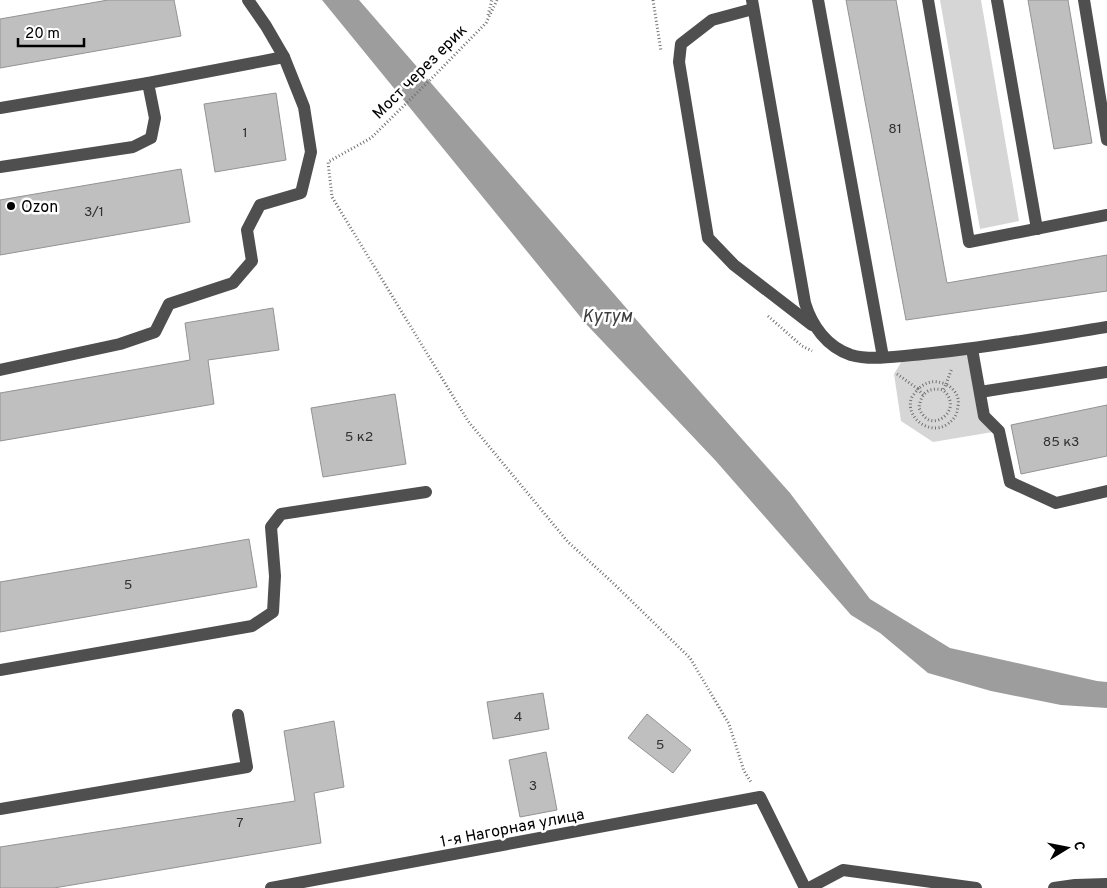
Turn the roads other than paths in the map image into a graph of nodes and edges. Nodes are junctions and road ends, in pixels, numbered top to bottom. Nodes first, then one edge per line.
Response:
1 (248, 0) edge
2 (818, 0) edge
3 (928, 0) edge
4 (997, 0) edge
5 (1084, 0) edge
6 (753, 4) edge
7 (284, 57) junction
8 (1102, 79) edge
9 (148, 83) junction
10 (0, 108) edge
11 (1107, 140) edge
12 (0, 168) edge
13 (1107, 215) edge
14 (1037, 229) junction
15 (1107, 326) edge
16 (817, 330) junction
17 (972, 349) junction
18 (883, 357) junction
19 (0, 370) edge
20 (1107, 372) edge
21 (980, 392) junction
22 (1107, 491) edge
23 (426, 492) dead end
24 (0, 670) edge
25 (238, 714) dead end
26 (0, 809) edge
27 (1107, 884) edge
28 (271, 888) edge
29 (805, 888) edge
30 (809, 888) edge
31 (976, 888) edge
32 (1054, 888) edge

1 - 7 street
2 - 18 street
3 - 14 street
4 - 14 street
5 - 8 street
6 - 16 street
6 - 16 street
7 - 9 street
7 - 19 street
8 - 11 street
9 - 10 street
9 - 12 street
13 - 14 street
15 - 17 street
16 - 18 street
17 - 18 street
17 - 21 street
20 - 21 street
21 - 22 street
23 - 24 street
25 - 26 street
27 - 32 street
28 - 29 street, 1-я Нагорная улица
30 - 31 street

